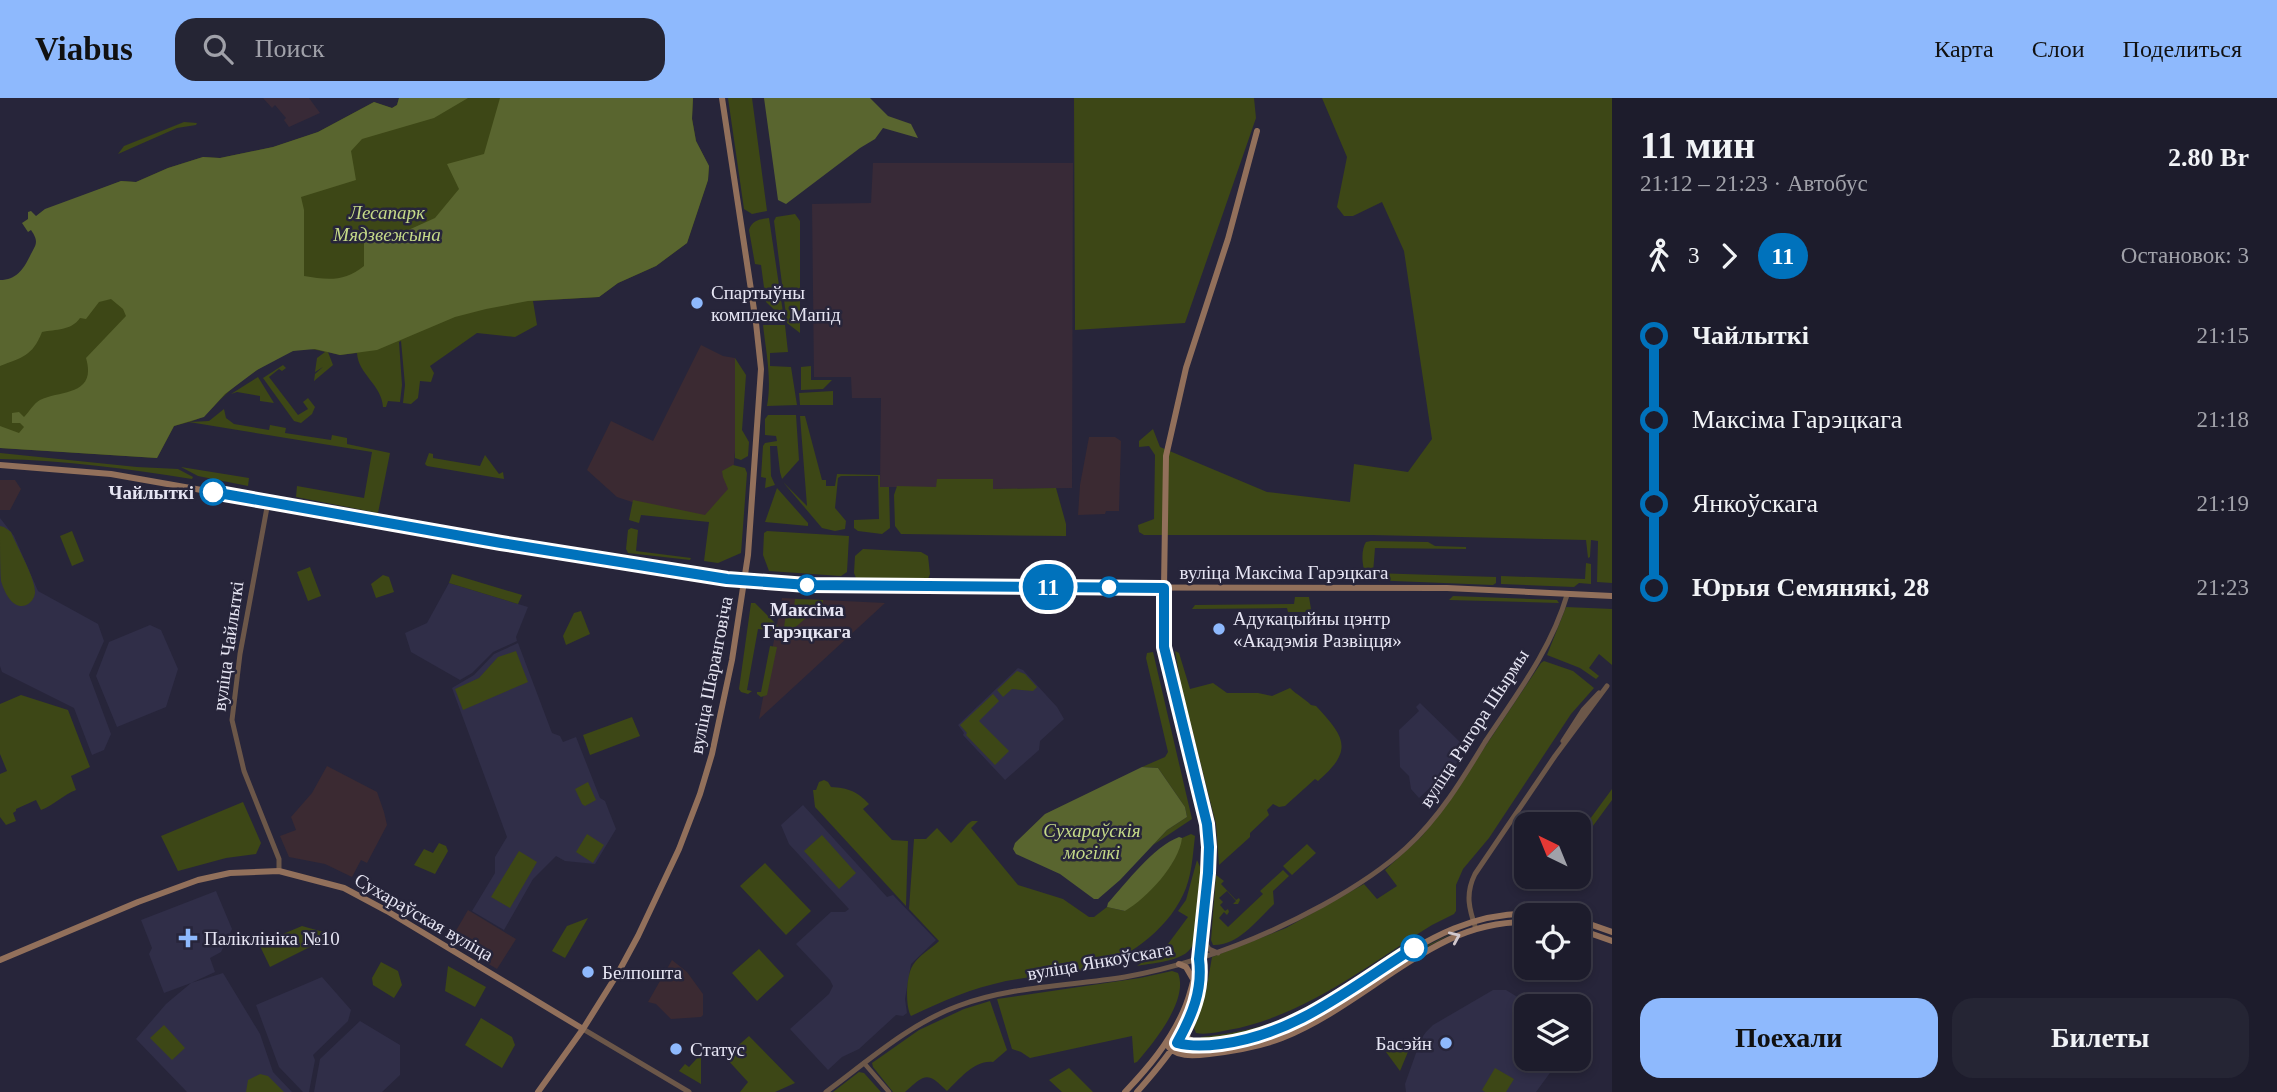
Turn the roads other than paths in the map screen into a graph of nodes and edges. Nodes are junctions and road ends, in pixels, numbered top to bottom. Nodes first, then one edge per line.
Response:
1 (722, 98) edge
2 (1257, 131) dead end
3 (0, 466) edge
4 (268, 502) junction
5 (747, 559) junction
6 (745, 580) junction
7 (763, 582) junction
8 (1164, 588) junction
9 (1567, 595) junction
10 (1612, 596) edge
11 (1609, 683) edge
12 (279, 870) junction
13 (1514, 914) edge
14 (1473, 921) junction
15 (1514, 923) edge
16 (1591, 925) edge
17 (1476, 929) junction
18 (1612, 932) edge
19 (1591, 934) edge
20 (1202, 936) junction
21 (1612, 941) edge
22 (1218, 953) junction
23 (1199, 959) junction
24 (0, 960) edge
25 (1179, 964) junction
26 (1193, 979) junction
27 (1185, 1029) junction
28 (583, 1030) junction
29 (1166, 1043) junction
30 (1177, 1043) junction
31 (1201, 1046) junction
32 (1172, 1051) junction
33 (864, 1063) junction
34 (538, 1092) edge
35 (689, 1092) edge
36 (826, 1092) edge
37 (888, 1092) edge
38 (1125, 1092) edge
39 (1137, 1092) edge

1 - 5 main road, вуліца Шаранговіча
2 - 8 main road
3 - 4 main road, вуліца Максіма Гарэцкага
4 - 6 main road, вуліца Максіма Гарэцкага
4 - 12 street, вуліца Чайлыткі
5 - 6 main road, вуліца Шаранговіча
5 - 7 main road
6 - 7 main road, вуліца Максіма Гарэцкага
6 - 28 main road, вуліца Шаранговіча
7 - 8 main road, вуліца Максіма Гарэцкага
8 - 9 main road, вуліца Максіма Гарэцкага
8 - 20 street, вуліца Янкоўскага
9 - 10 main road, вуліца Максіма Гарэцкага
9 - 22 street, вуліца Рыгора Шырмы
11 - 14 street
12 - 24 main road, Сухараўская вуліца
12 - 28 main road, Сухараўская вуліца
13 - 14 main road
14 - 17 street
14 - 31 main road
15 - 17 main road
16 - 18 main road
32 -> 17 main road
19 - 21 main road
20 - 22 street
20 - 23 street, вуліца Янкоўскага
22 - 23 street, вуліца Рыгора Шырмы
23 - 25 street, вуліца Янкоўскага
23 - 26 main road
23 - 27 main road
25 - 26 main road
25 - 33 street, вуліца Янкоўскага
26 - 29 main road
27 - 30 main road
27 - 31 main road
28 - 34 main road, вуліца Шаранговіча
28 - 35 street
29 - 30 main road
29 - 32 main road
29 - 38 main road
30 - 31 main road
30 - 32 main road
32 - 39 main road
33 - 36 street, вуліца Янкоўскага
33 - 37 street

